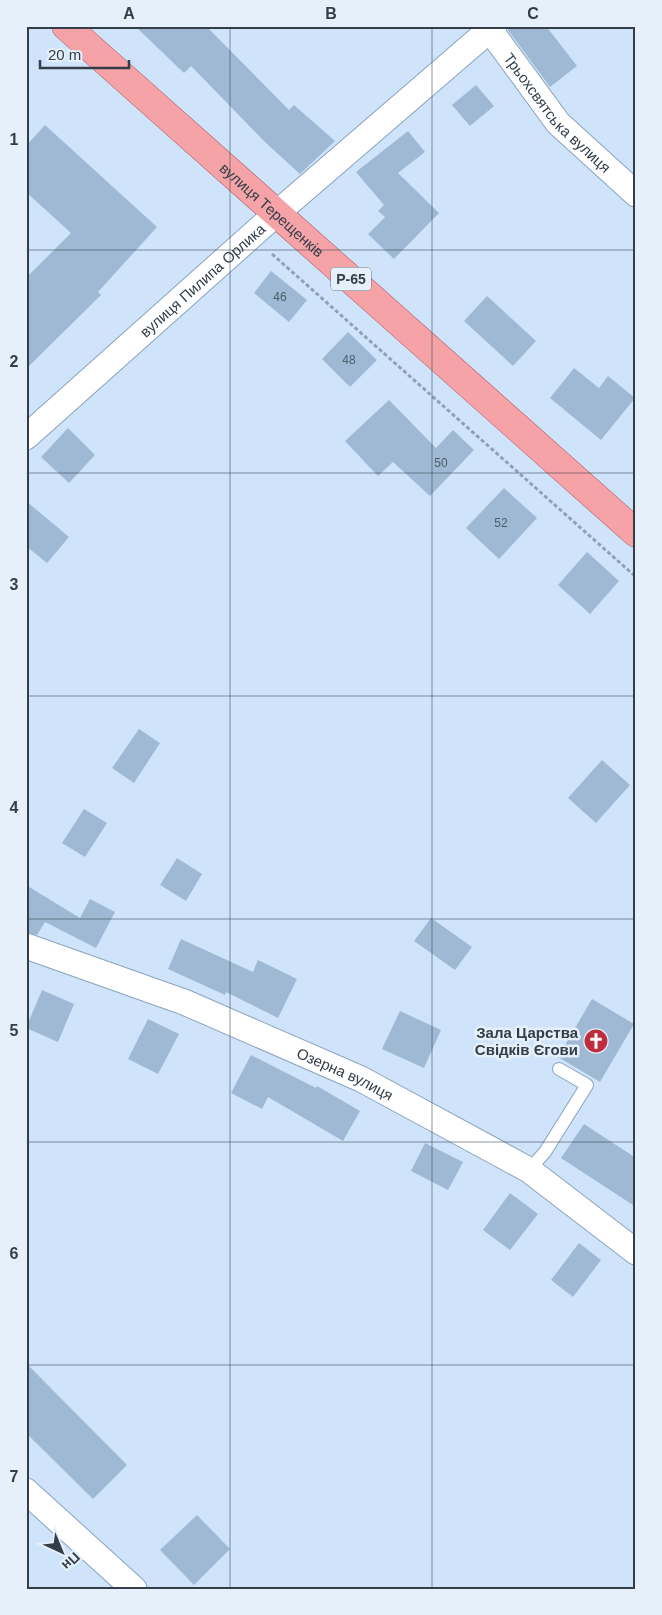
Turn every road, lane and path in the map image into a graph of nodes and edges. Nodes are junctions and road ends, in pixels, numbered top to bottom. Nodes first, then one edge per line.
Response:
1 (66, 26) edge
2 (490, 27) edge
3 (636, 194) edge
4 (277, 213) junction
5 (271, 254) dead end
6 (26, 437) edge
7 (636, 533) edge
8 (636, 577) edge
9 (26, 946) edge
10 (559, 1069) dead end
11 (529, 1170) junction
12 (636, 1252) edge
13 (26, 1491) edge
14 (134, 1589) edge

1 - 4 main road, вулиця Терещенків / Р-65
2 - 3 street, Трьохсвятська вулиця
2 - 4 street, вулиця Пилипа Орлика
4 - 6 street, вулиця Пилипа Орлика
4 - 7 main road, вулиця Терещенків / Р-65
5 - 8 path
9 - 11 street, Озерна вулиця
10 - 11 lane
11 - 12 street, Озерна вулиця
13 - 14 street

